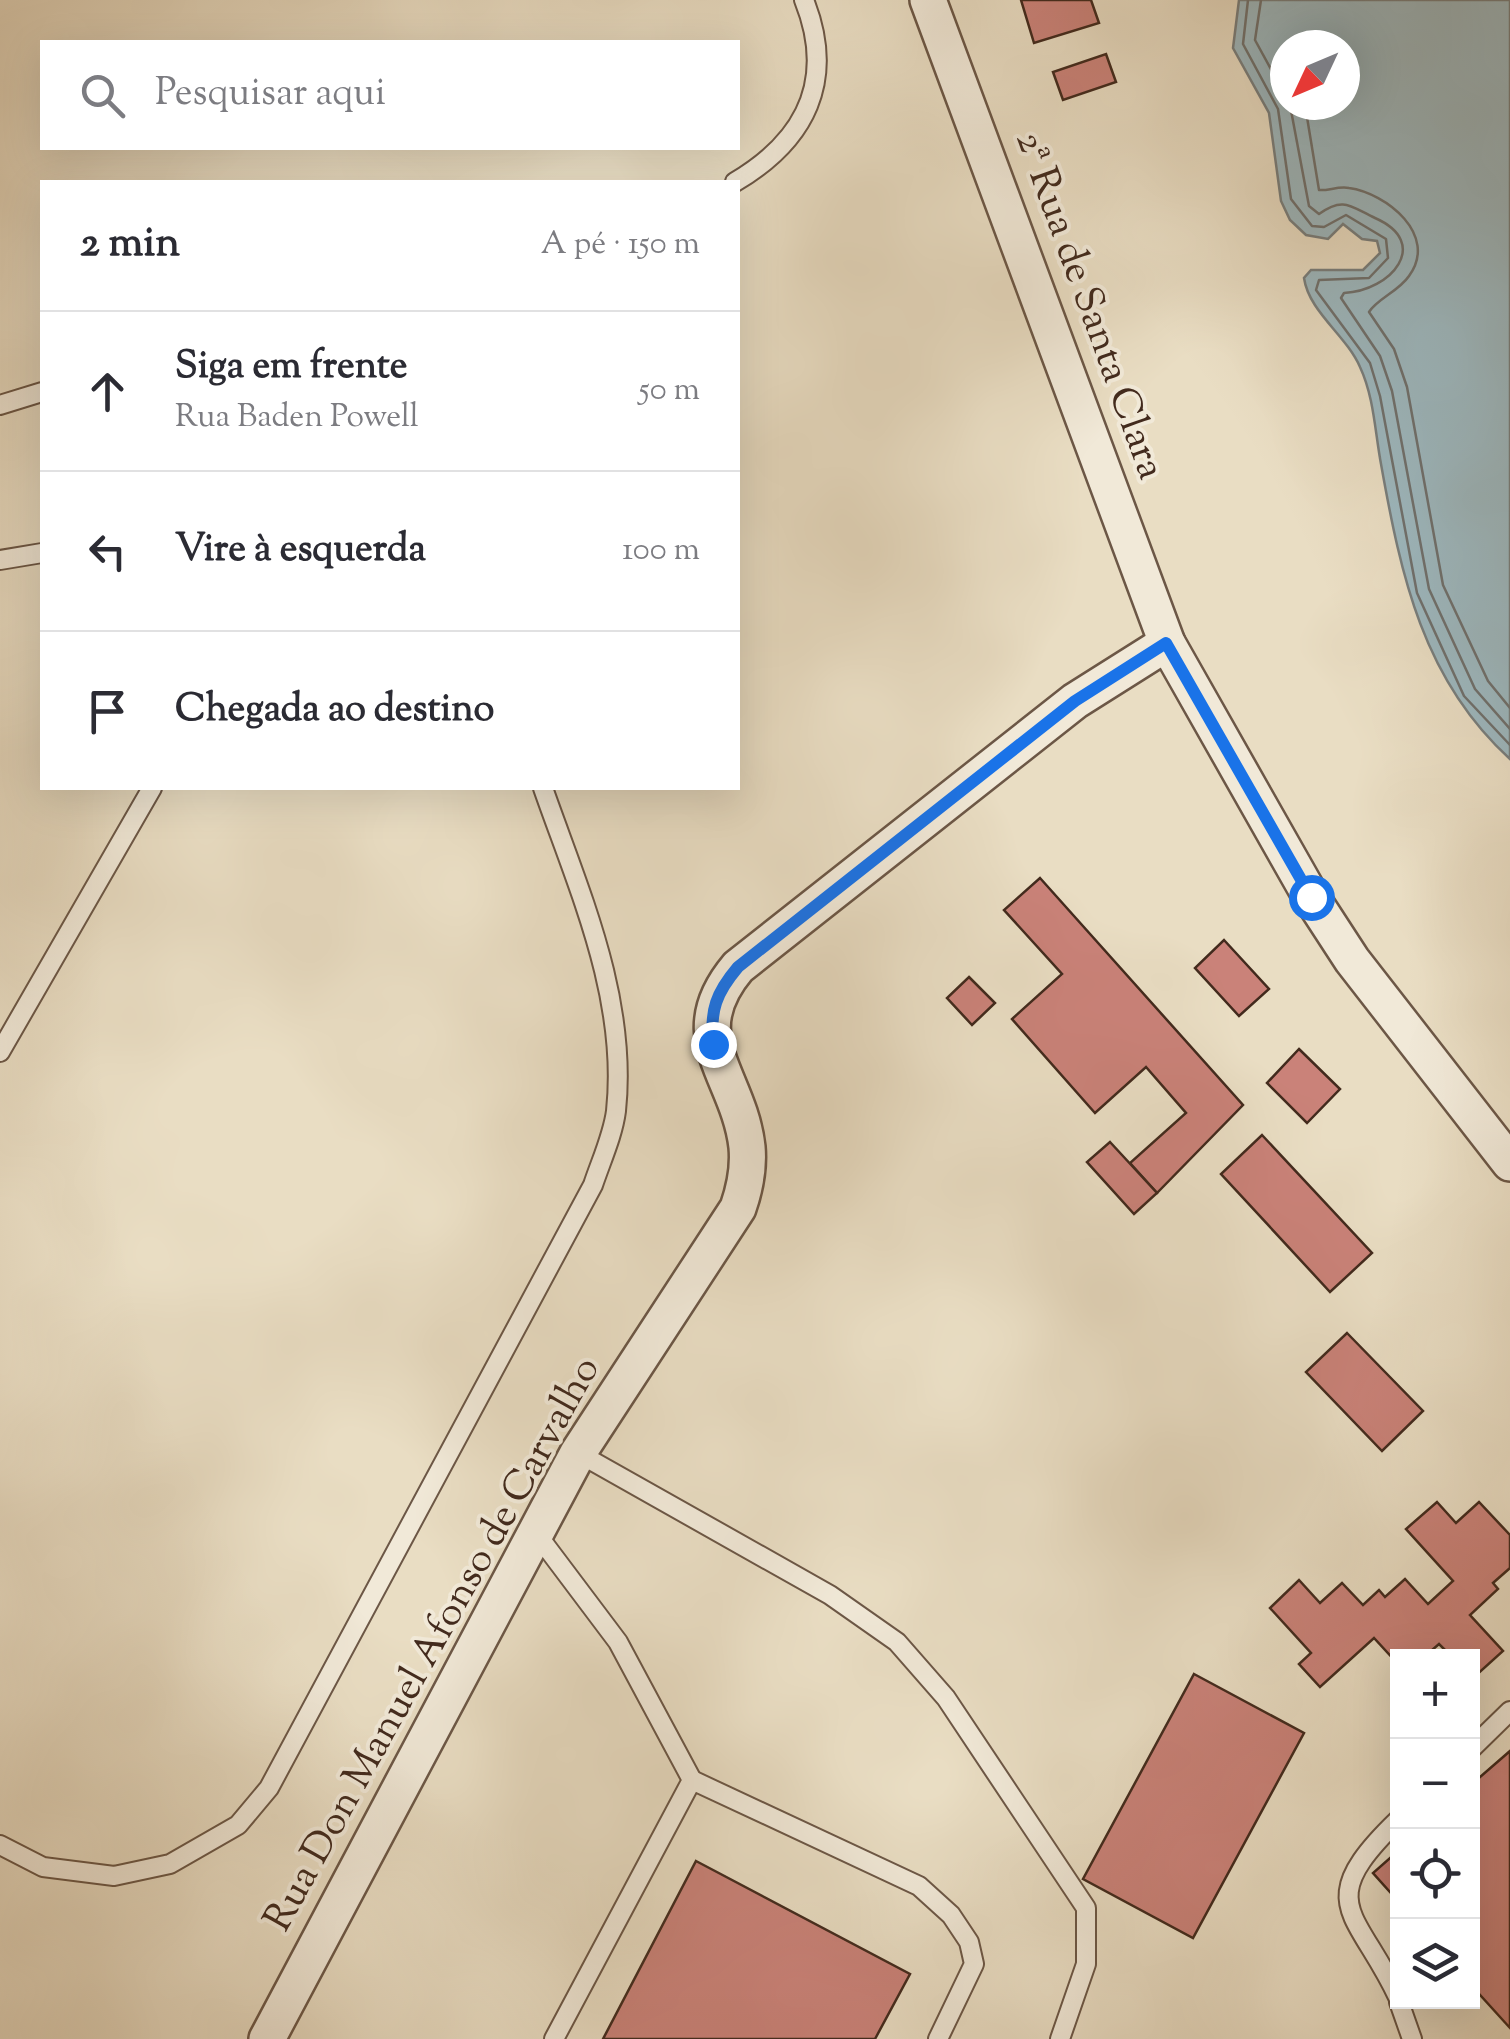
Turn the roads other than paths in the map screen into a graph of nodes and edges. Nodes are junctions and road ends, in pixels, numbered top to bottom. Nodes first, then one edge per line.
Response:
1 (804, 0) edge
2 (928, 0) edge
3 (739, 180) edge
4 (40, 393) edge
5 (0, 405) edge
6 (40, 553) edge
7 (0, 560) edge
8 (1166, 643) junction
9 (151, 790) edge
10 (543, 790) edge
11 (0, 1052) edge
12 (1510, 1163) edge
13 (578, 1453) junction
14 (536, 1533) junction
15 (1510, 1712) edge
16 (1480, 1740) edge
17 (692, 1780) junction
18 (1390, 1828) edge
19 (0, 1844) edge
20 (1390, 1986) edge
21 (1401, 2009) edge
22 (268, 2039) edge
23 (554, 2039) edge
24 (938, 2039) edge
25 (1060, 2039) edge
26 (1412, 2039) edge

1 - 3 lane
2 - 8 street, 2ª Rua de Santa Clara
4 - 5 lane
6 - 7 lane
8 - 12 street, 2ª Rua de Santa Clara
8 - 13 street, Rua Don Manuel Afonso de Carvalho
9 - 11 lane
10 - 19 lane
13 - 14 street, Rua Don Manuel Afonso de Carvalho
13 - 25 lane
14 - 17 lane
14 - 22 street, Rua Don Manuel Afonso de Carvalho
15 - 16 lane
17 - 23 lane
17 - 24 lane
18 - 20 lane
21 - 26 lane

